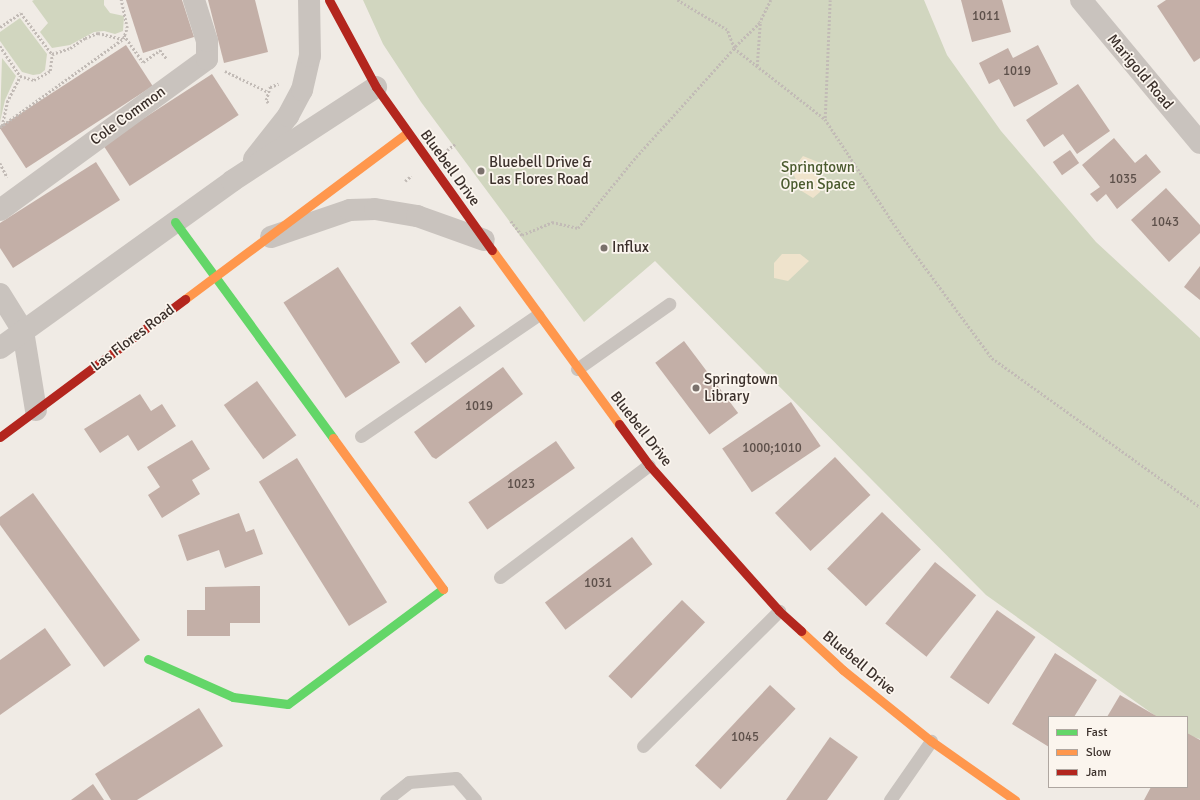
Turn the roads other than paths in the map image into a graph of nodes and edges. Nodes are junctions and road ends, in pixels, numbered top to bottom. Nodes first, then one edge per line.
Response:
1 (194, 0) edge
2 (309, 0) edge
3 (329, 0) edge
4 (1081, 0) edge
5 (376, 87) junction
6 (407, 134) junction
7 (1200, 143) edge
8 (232, 182) junction
9 (0, 210) edge
10 (176, 222) junction
11 (266, 239) junction
12 (484, 240) junction
13 (215, 277) junction
14 (0, 294) edge
15 (668, 304) dead end
16 (538, 315) junction
17 (23, 331) junction
18 (0, 348) edge
19 (577, 369) junction
20 (36, 410) junction
21 (361, 436) dead end
22 (0, 437) edge
23 (649, 465) junction
24 (500, 577) dead end
25 (780, 611) junction
26 (148, 659) dead end
27 (931, 741) junction
28 (643, 746) dead end
29 (386, 800) edge
30 (475, 800) edge
31 (890, 800) edge
32 (1016, 800) edge

1 - 9 street, Cole Common
2 - 8 street
3 - 5 street, Bluebell Drive
4 - 7 street, Marigold Road
5 - 6 street, Bluebell Drive
5 - 8 street
6 - 11 street, Las Flores Road
6 - 12 street, Bluebell Drive
8 - 10 street
10 - 13 street
10 - 17 street
11 - 12 street, Las Flores Road
11 - 13 street, Las Flores Road
12 - 16 street, Bluebell Drive
13 - 20 street, Las Flores Road
13 - 26 street
14 - 17 street
15 - 19 lane
16 - 19 street, Bluebell Drive
16 - 21 lane
17 - 18 street
17 - 20 street
19 - 23 street, Bluebell Drive
20 - 22 street, Las Flores Road
23 - 24 lane
23 - 25 street, Bluebell Drive
25 - 27 street, Bluebell Drive
25 - 28 lane
27 - 31 lane
27 - 32 street, Bluebell Drive
29 - 30 lane

